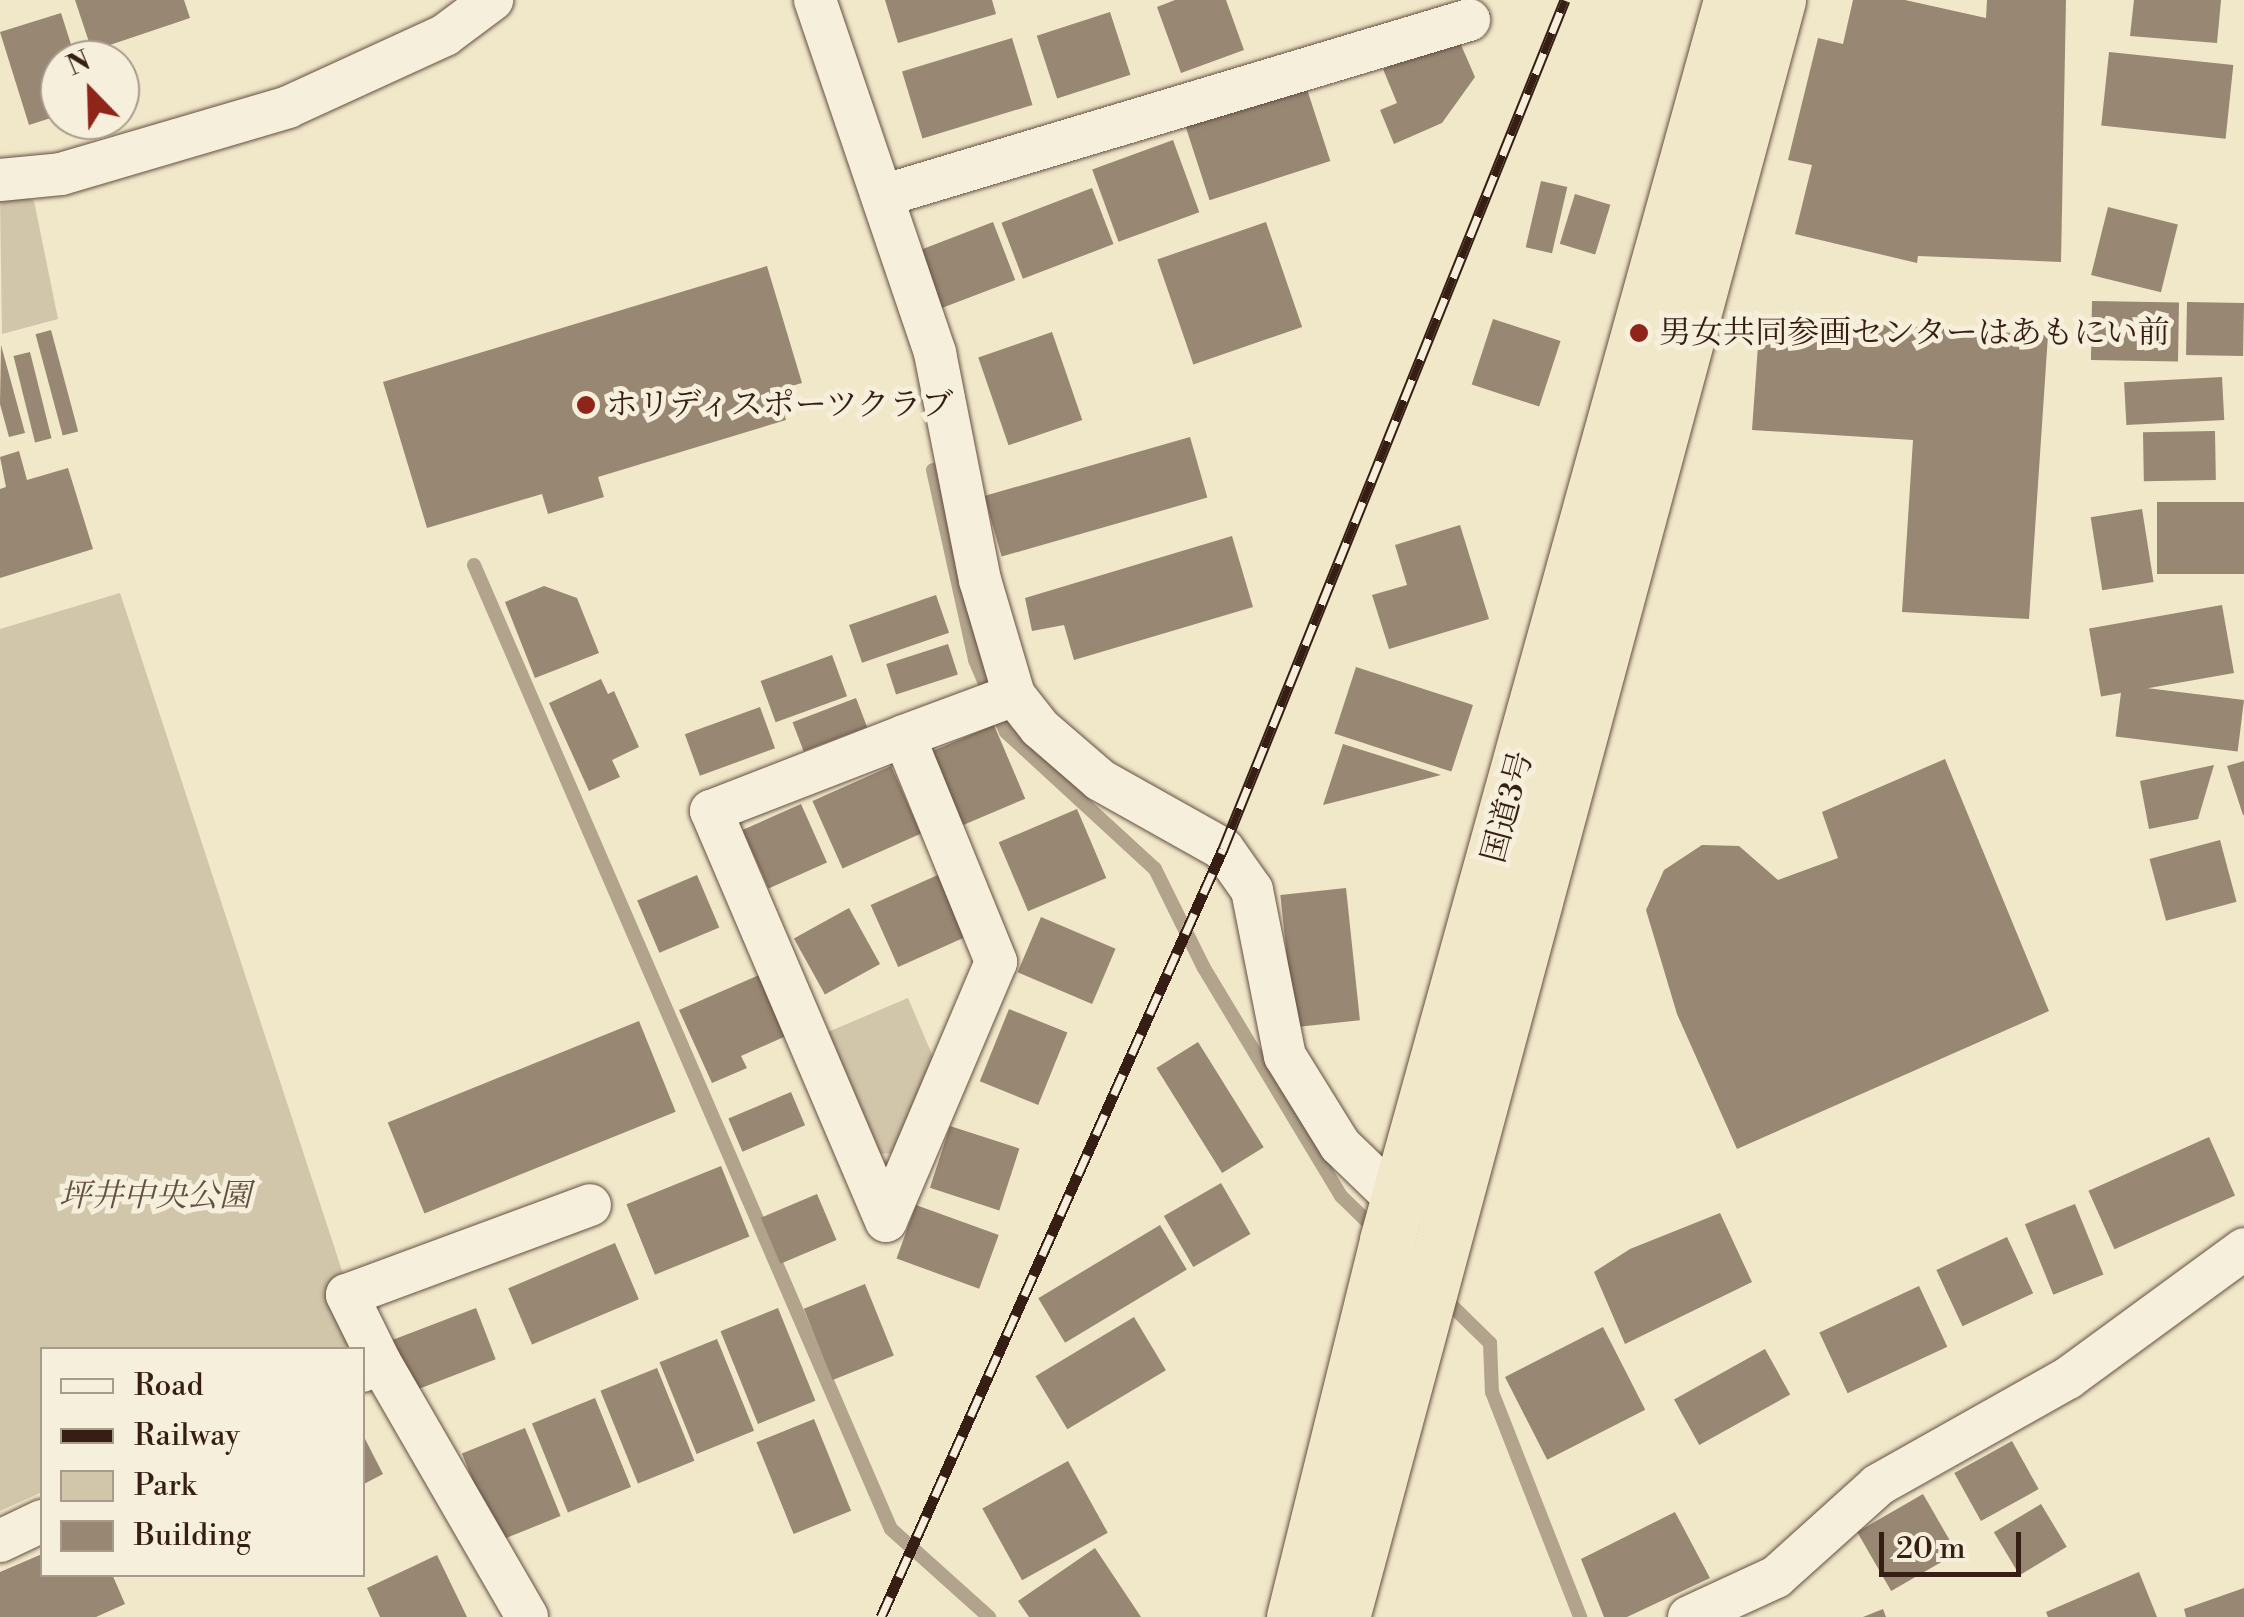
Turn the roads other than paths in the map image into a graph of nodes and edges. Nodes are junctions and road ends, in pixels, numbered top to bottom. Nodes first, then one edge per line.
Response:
1 (492, 0) edge
2 (815, 0) edge
3 (1731, 0) edge
4 (1778, 0) edge
5 (1470, 20) dead end
6 (0, 180) edge
7 (882, 196) junction
8 (999, 700) junction
9 (904, 736) junction
10 (1398, 1201) junction
11 (590, 1206) dead end
12 (2244, 1250) edge
13 (365, 1347) edge
14 (371, 1366) edge
15 (40, 1522) edge
16 (0, 1541) edge
17 (527, 1617) edge
18 (1294, 1617) edge
19 (1342, 1617) edge
20 (1690, 1617) edge

1 - 6 street
2 - 7 street
3 - 10 highway, 国道3号
4 - 19 highway, 国道3号
5 - 7 street
7 - 8 street
8 - 9 street
8 - 10 street
9 - 9 street
10 - 18 highway, 国道3号
11 - 13 street
12 - 20 street
14 - 17 street
15 - 16 street

